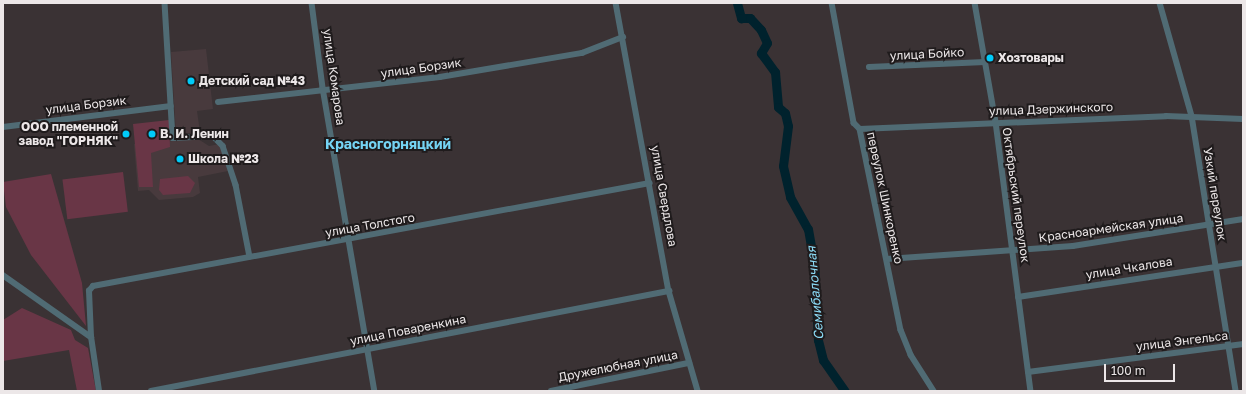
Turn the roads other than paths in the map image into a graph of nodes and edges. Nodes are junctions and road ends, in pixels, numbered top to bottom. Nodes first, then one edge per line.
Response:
1 (166, 3) edge
2 (312, 3) edge
3 (616, 3) edge
4 (832, 3) edge
5 (975, 3) edge
6 (1160, 3) edge
7 (623, 37) junction
8 (985, 62) junction
9 (869, 67) dead end
10 (323, 88) junction
11 (218, 102) dead end
12 (172, 106) junction
13 (1192, 116) junction
14 (1243, 120) edge
15 (996, 122) junction
16 (3, 127) edge
17 (860, 129) junction
18 (650, 183) junction
19 (1243, 219) edge
20 (1208, 224) junction
21 (349, 239) junction
22 (1013, 250) junction
23 (250, 257) junction
24 (887, 258) junction
25 (1243, 263) edge
26 (1217, 266) junction
27 (3, 275) edge
28 (669, 291) junction
29 (1018, 297) junction
30 (90, 337) junction
31 (1243, 344) edge
32 (1228, 346) junction
33 (368, 349) junction
34 (689, 363) junction
35 (1028, 372) junction
36 (99, 391) edge
37 (151, 391) edge
38 (375, 391) edge
39 (551, 391) edge
40 (698, 391) edge
41 (934, 391) edge
42 (1031, 391) edge
43 (1236, 391) edge

1 - 12 street
2 - 10 street, улица Комарова
3 - 7 street, улица Свердлова
4 - 17 street, переулок Шинкоренко
5 - 8 street, Октябрьский переулок
6 - 13 street, Узкий переулок
7 - 10 street, улица Борзик
7 - 18 street, улица Свердлова
8 - 9 street, улица Бойко
8 - 15 street, Октябрьский переулок
10 - 11 street, улица Борзик
10 - 21 street, улица Комарова
12 - 16 street, улица Борзик
12 - 23 street
13 - 14 street, улица Дзержинского
13 - 15 street, улица Дзержинского
13 - 20 street, Узкий переулок
15 - 17 street, улица Дзержинского
15 - 22 street, Октябрьский переулок
17 - 24 street, переулок Шинкоренко
18 - 21 street, улица Толстого
18 - 28 street, улица Свердлова
19 - 20 street, Красноармейская улица
20 - 22 street, Красноармейская улица
20 - 26 street, Узкий переулок
21 - 23 street, улица Толстого
21 - 33 street, улица Комарова
22 - 24 street, Красноармейская улица
22 - 29 street, Октябрьский переулок
23 - 30 street, улица Толстого
24 - 41 street, переулок Шинкоренко
25 - 26 street, улица Чкалова
26 - 29 street, улица Чкалова
26 - 32 street, Узкий переулок
27 - 30 street
28 - 33 street, улица Поваренкина
28 - 34 street, улица Свердлова
29 - 35 street, Октябрьский переулок
30 - 36 street
31 - 32 street, улица Энгельса
32 - 35 street, улица Энгельса
32 - 43 street, Узкий переулок
33 - 37 street, улица Поваренкина
33 - 38 street, улица Комарова
34 - 39 street, Дружелюбная улица
34 - 40 street, улица Свердлова
35 - 42 street, Октябрьский переулок

